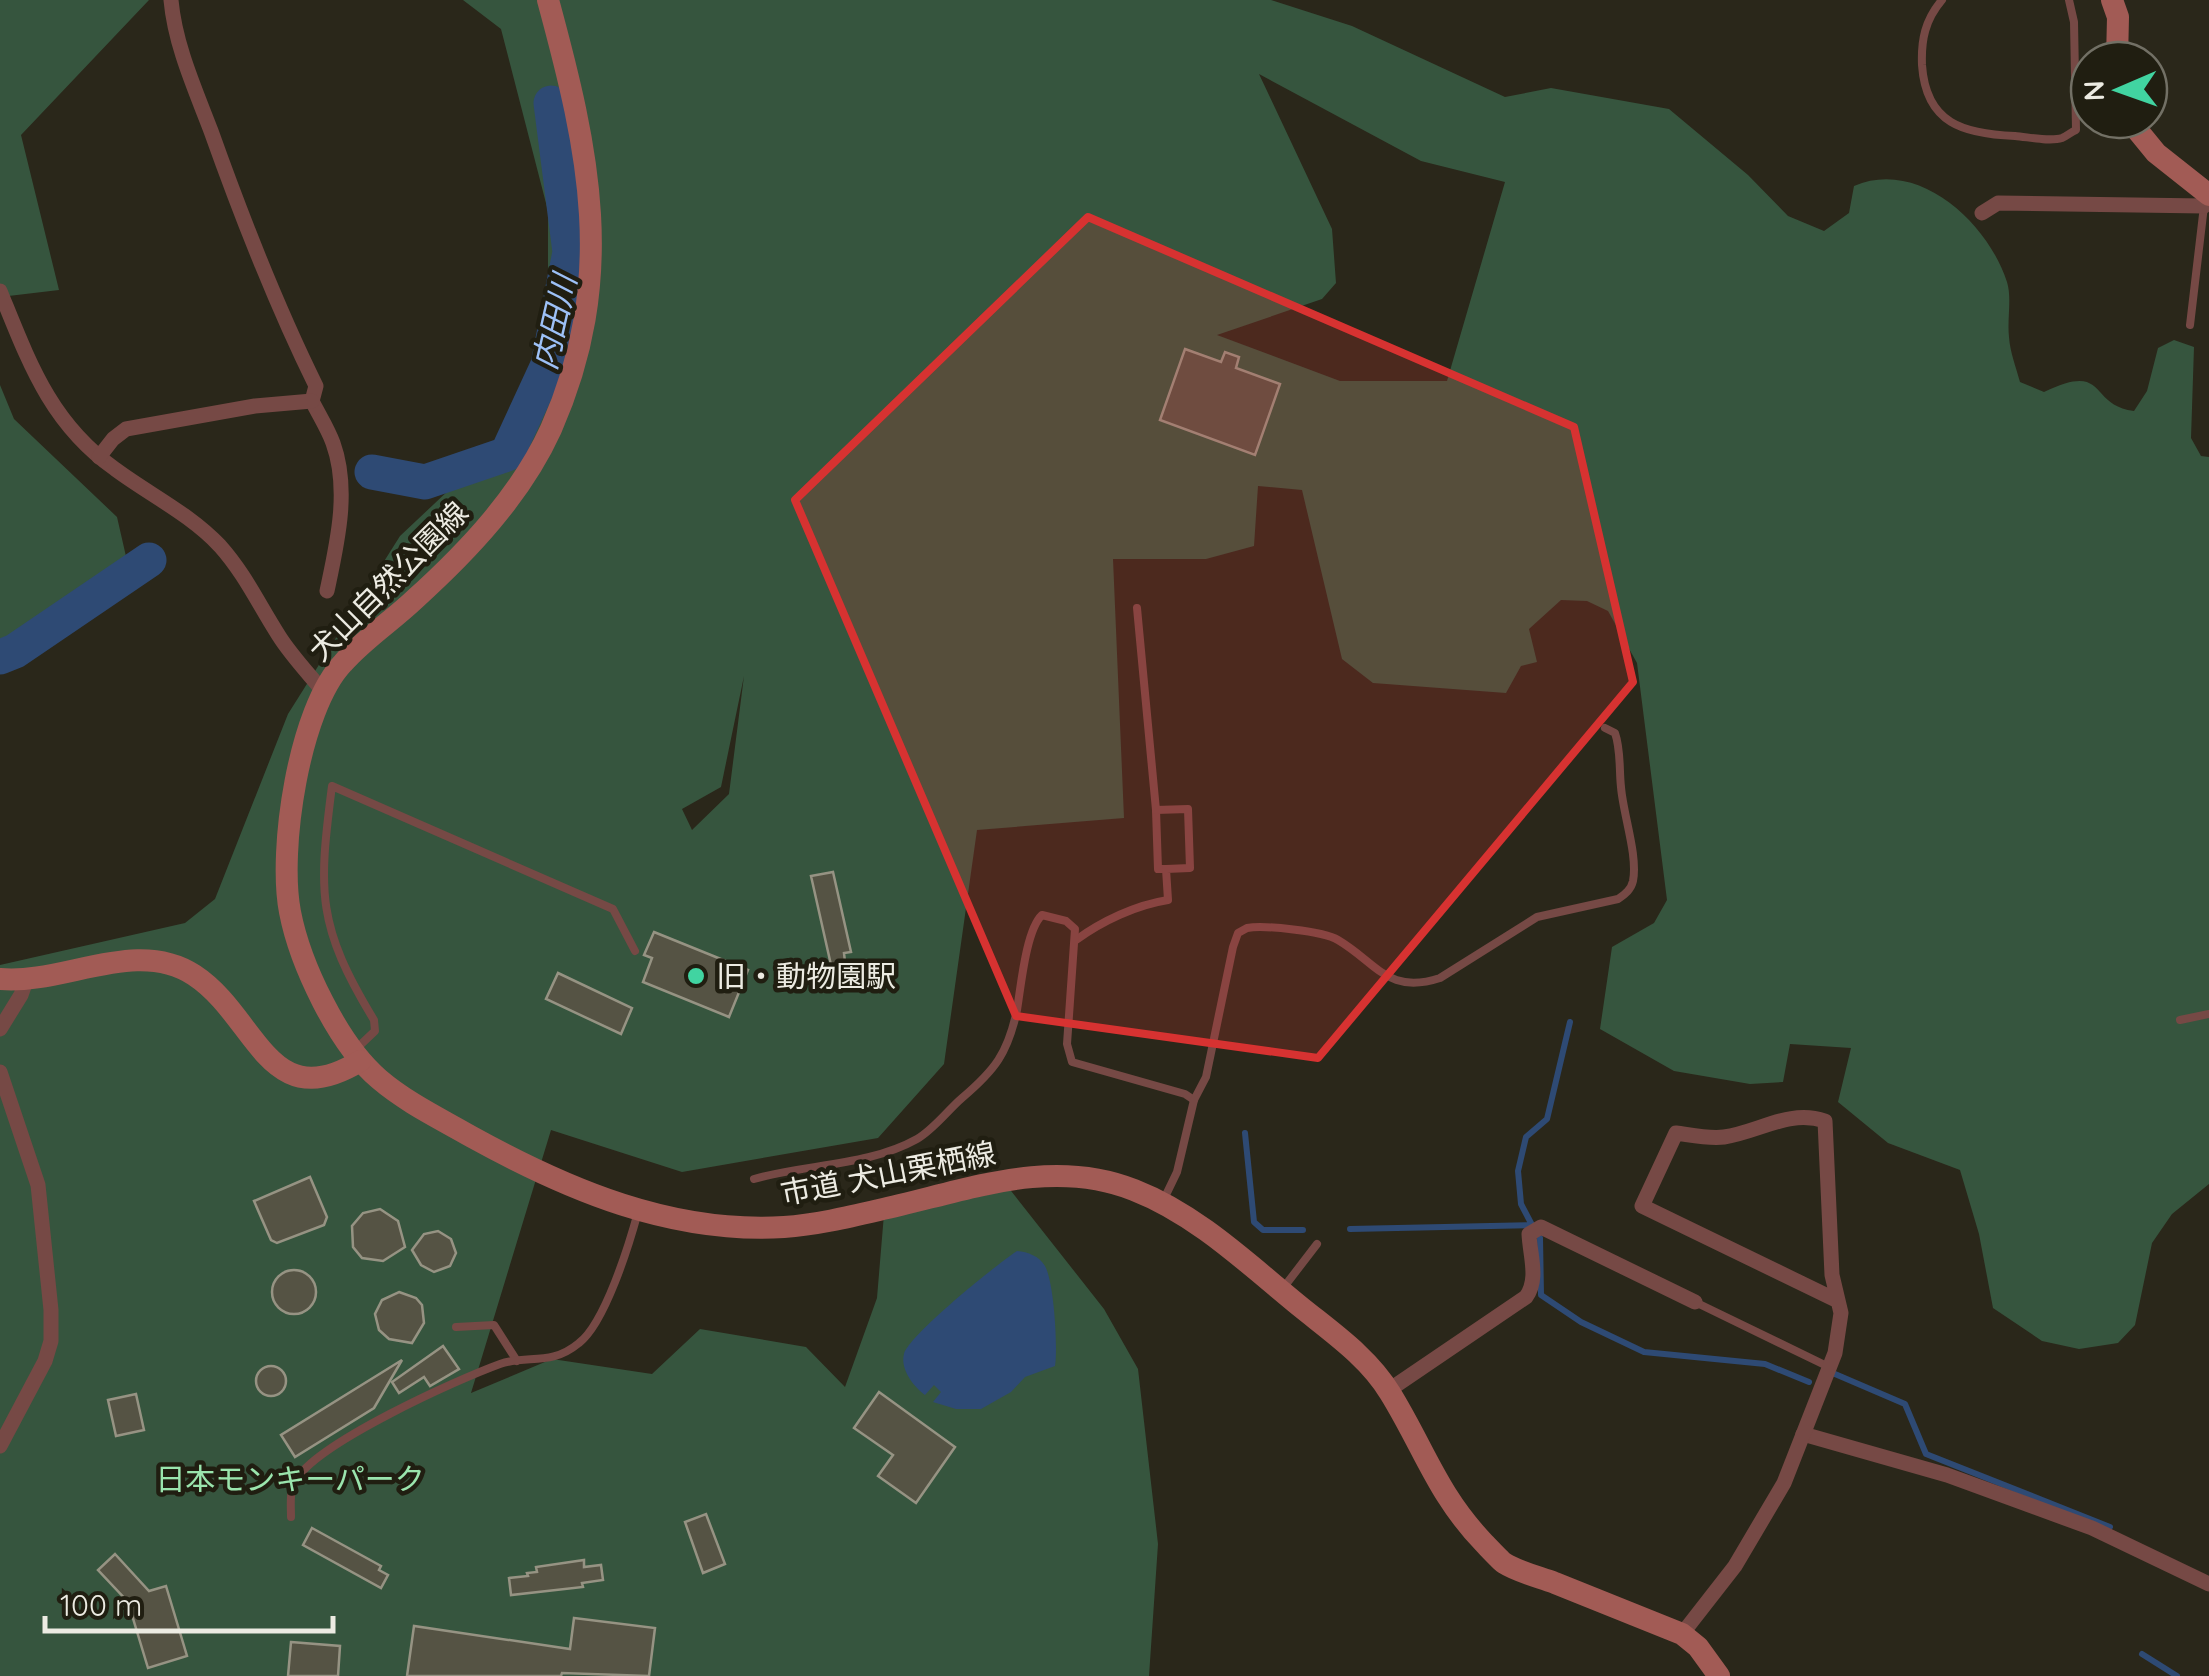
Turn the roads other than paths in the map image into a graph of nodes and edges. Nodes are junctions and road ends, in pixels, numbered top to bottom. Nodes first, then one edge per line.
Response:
1 (171, 0) edge
2 (548, 0) edge
3 (1942, 0) edge
4 (2069, 0) edge
5 (2112, 0) edge
6 (2117, 40) edge
7 (2146, 140) edge
8 (2207, 200) edge
9 (1982, 213) dead end
10 (0, 291) edge
11 (2190, 325) dead end
12 (312, 401) junction
13 (99, 457) junction
14 (328, 591) dead end
15 (1136, 608) dead end
16 (322, 690) junction
17 (1604, 728) dead end
18 (1156, 810) junction
19 (1166, 869) junction
20 (1076, 940) junction
21 (635, 951) dead end
22 (26, 978) junction
23 (0, 979) edge
24 (2209, 1014) edge
25 (2180, 1020) dead end
26 (0, 1029) edge
27 (357, 1056) junction
28 (0, 1072) edge
29 (1194, 1100) junction
30 (754, 1179) dead end
31 (1170, 1207) junction
32 (638, 1212) junction
33 (1318, 1244) dead end
34 (1281, 1291) junction
35 (1838, 1301) junction
36 (1695, 1302) joint
37 (456, 1326) dead end
38 (517, 1361) junction
39 (1829, 1367) junction
40 (1389, 1390) junction
41 (1802, 1434) junction
42 (0, 1446) edge
43 (292, 1517) dead end
44 (2209, 1584) edge
45 (1682, 1634) junction
46 (1719, 1676) edge

1 - 12 street
2 - 16 street, 犬山自然公園線
3 - 4 lane
5 - 6 street
7 - 8 street
8 - 9 street
8 - 11 lane
10 - 13 street
12 - 13 street
12 - 14 street
13 - 16 street
15 - 18 lane
16 - 27 street, 市道 犬山栗栖線
17 - 29 lane
18 - 19 lane
18 - 19 lane
19 - 20 lane
20 - 29 lane
20 - 30 lane
21 - 27 lane
22 - 23 street
22 - 26 street
22 - 27 street
24 - 25 lane
27 - 32 street, 市道 犬山栗栖線
28 - 42 street
29 - 31 lane
31 - 32 street, 市道 犬山栗栖線
31 - 34 street, 市道 犬山栗栖線
32 - 38 lane
33 - 34 lane
34 - 40 street, 市道 犬山栗栖線
35 - 35 street
35 - 39 street
36 - 39 lane
36 - 40 street
37 - 38 lane
38 - 43 lane
39 - 41 street
40 - 45 street, 市道 犬山栗栖線
41 - 44 street
41 - 45 street
45 - 46 street

